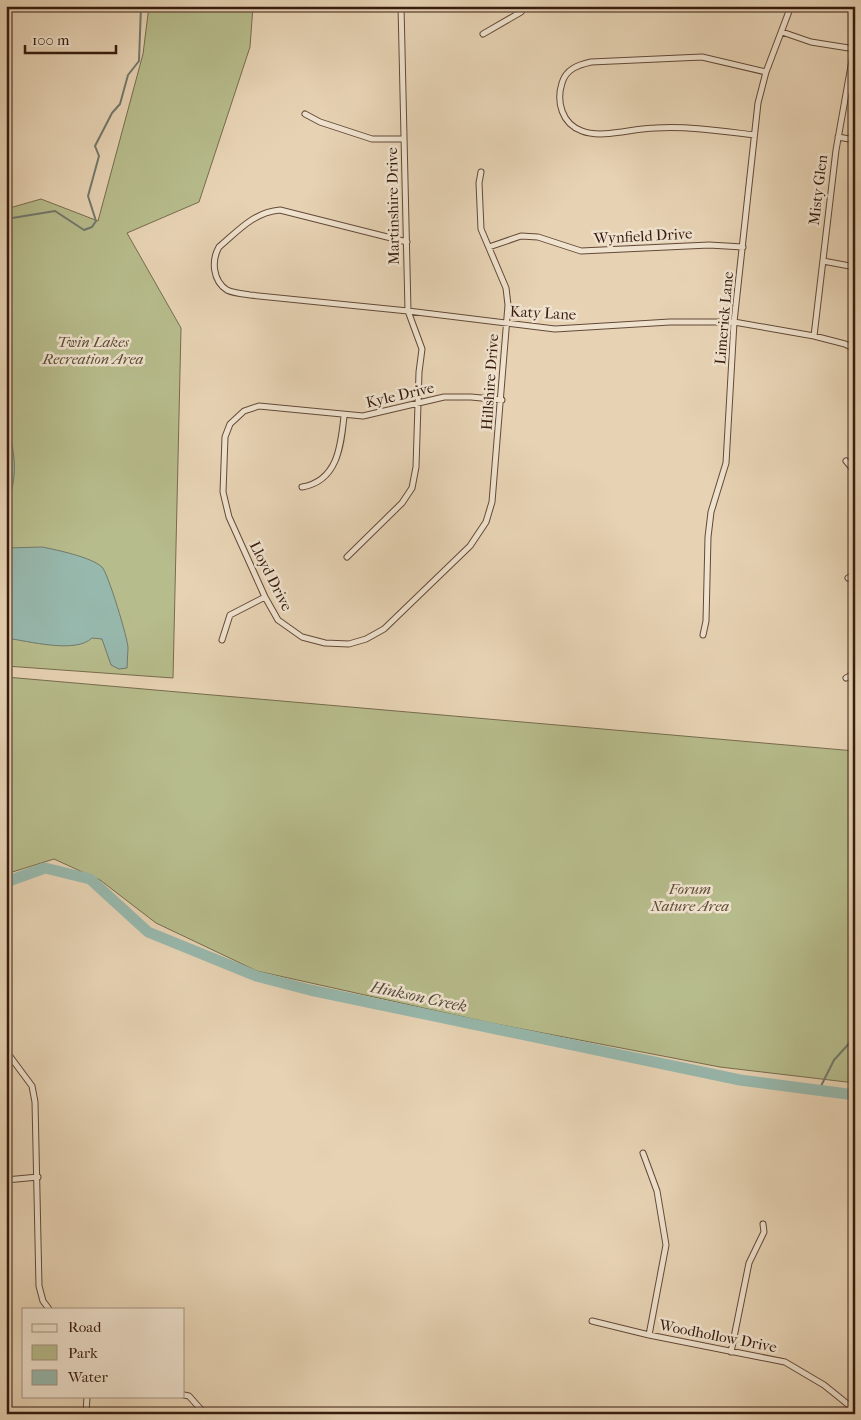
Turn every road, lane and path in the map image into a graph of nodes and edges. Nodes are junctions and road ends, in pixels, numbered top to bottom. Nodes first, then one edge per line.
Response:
1 (401, 6) edge
2 (525, 6) edge
3 (792, 6) edge
4 (782, 32) junction
5 (483, 34) dead end
6 (855, 49) edge
7 (766, 72) junction
8 (305, 114) dead end
9 (754, 135) junction
10 (838, 137) junction
11 (404, 139) junction
12 (855, 140) edge
13 (481, 172) dead end
14 (407, 242) junction
15 (489, 247) junction
16 (743, 247) junction
17 (823, 261) junction
18 (855, 267) edge
19 (408, 311) junction
20 (734, 322) junction
21 (507, 324) junction
22 (814, 336) junction
23 (855, 348) edge
24 (502, 400) junction
25 (420, 403) junction
26 (244, 411) joint
27 (344, 416) junction
28 (846, 461) dead end
29 (855, 472) edge
30 (302, 487) dead end
31 (486, 522) joint
32 (347, 557) dead end
33 (855, 574) edge
34 (848, 578) dead end
35 (266, 597) junction
36 (703, 635) dead end
37 (222, 640) dead end
38 (855, 673) edge
39 (846, 678) dead end
40 (6, 1051) edge
41 (643, 1153) dead end
42 (38, 1177) junction
43 (6, 1180) edge
44 (763, 1224) dead end
45 (48, 1308) edge
46 (592, 1321) dead end
47 (649, 1335) junction
48 (731, 1352) junction
49 (186, 1396) edge
50 (87, 1398) edge
51 (855, 1410) edge
52 (86, 1414) edge
53 (205, 1414) edge

1 - 11 street, Martinshire Drive
2 - 5 street
3 - 4 street, Limerick Lane
4 - 6 street
4 - 7 street, Limerick Lane
6 - 10 street, Misty Glen
7 - 9 street, Limerick Lane
7 - 9 street
8 - 11 street
9 - 16 street, Limerick Lane
10 - 12 street
10 - 17 street, Misty Glen
11 - 14 street, Martinshire Drive
13 - 15 street, Hillshire Drive
14 - 19 street, Martinshire Drive
14 - 19 street, Katy Lane
15 - 16 street, Wynfield Drive
15 - 21 street, Hillshire Drive
16 - 20 street, Limerick Lane
17 - 18 street
17 - 22 street, Misty Glen
19 - 21 street, Katy Lane
19 - 25 street, Martinshire Drive
20 - 21 street, Katy Lane
20 - 22 street, Katy Lane
20 - 36 street, Limerick Lane
21 - 24 street, Hillshire Drive
22 - 23 street, Katy Lane
24 - 25 street, Kyle Drive
24 - 31 street, Hillshire Drive
25 - 27 street, Kyle Drive
25 - 32 street, Martinshire Drive
26 - 27 street, Kyle Drive
26 - 35 street, Lloyd Drive
27 - 30 street
28 - 29 street
31 - 35 street, Lloyd Drive
33 - 34 street
35 - 37 street
38 - 39 street
40 - 42 street
41 - 47 street
42 - 43 street
42 - 45 street
44 - 48 street
46 - 47 street, Woodhollow Drive
47 - 48 street, Woodhollow Drive
48 - 51 street, Woodhollow Drive
49 - 53 street
50 - 52 street

